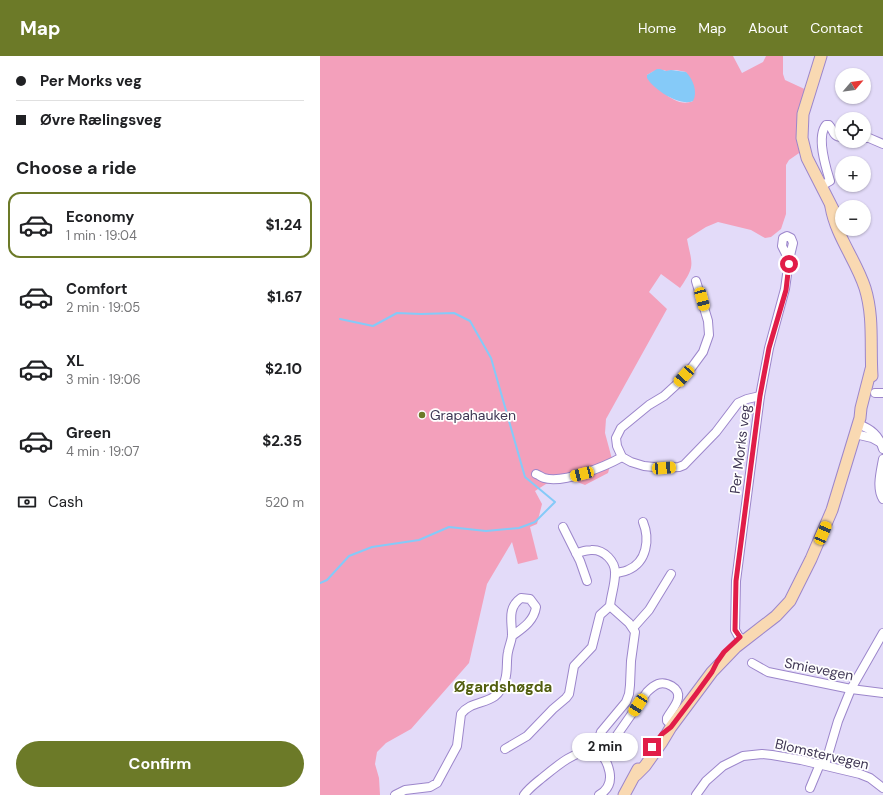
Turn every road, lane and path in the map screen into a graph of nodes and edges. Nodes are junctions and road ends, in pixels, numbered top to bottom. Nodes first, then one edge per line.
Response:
1 (821, 56) edge
2 (835, 135) edge
3 (871, 139) edge
4 (883, 144) edge
5 (821, 186) junction
6 (830, 207) junction
7 (835, 213) edge
8 (845, 236) edge
9 (850, 252) junction
10 (789, 260) dead end
11 (696, 281) dead end
12 (760, 396) junction
13 (857, 425) junction
14 (882, 446) edge
15 (622, 457) junction
16 (883, 459) edge
17 (536, 474) dead end
18 (883, 499) edge
19 (643, 522) dead end
20 (563, 527) dead end
21 (576, 553) junction
22 (616, 573) junction
23 (671, 574) dead end
24 (587, 581) dead end
25 (610, 606) junction
26 (633, 628) junction
27 (883, 633) edge
28 (512, 636) dead end
29 (742, 637) junction
30 (752, 663) dead end
31 (851, 689) junction
32 (883, 693) edge
33 (671, 726) junction
34 (505, 749) dead end
35 (599, 750) junction
36 (823, 765) junction
37 (810, 788) dead end
38 (883, 788) edge
39 (395, 795) edge
40 (524, 795) edge
41 (599, 795) edge
42 (624, 795) edge
43 (696, 795) edge

1 - 5 main road
2 - 5 street
3 - 4 street
5 - 6 main road
6 - 7 main road
6 - 9 main road
8 - 9 main road
9 - 13 main road
10 - 12 street, Per Morks veg
11 - 15 street
12 - 15 street
12 - 29 street, Per Morks veg
13 - 14 street
13 - 29 main road
15 - 17 street
16 - 18 street
19 - 22 street
20 - 21 street
21 - 22 street
21 - 24 street
22 - 25 street
23 - 26 street
25 - 26 street
25 - 34 street
26 - 35 street
27 - 31 street
28 - 39 street
29 - 33 main road
30 - 31 street, Smievegen
31 - 32 street, Smievegen
31 - 36 street
33 - 35 street
33 - 42 main road
35 - 40 street
35 - 41 street
36 - 37 street
36 - 38 street, Blomstervegen
36 - 43 street, Blomstervegen

